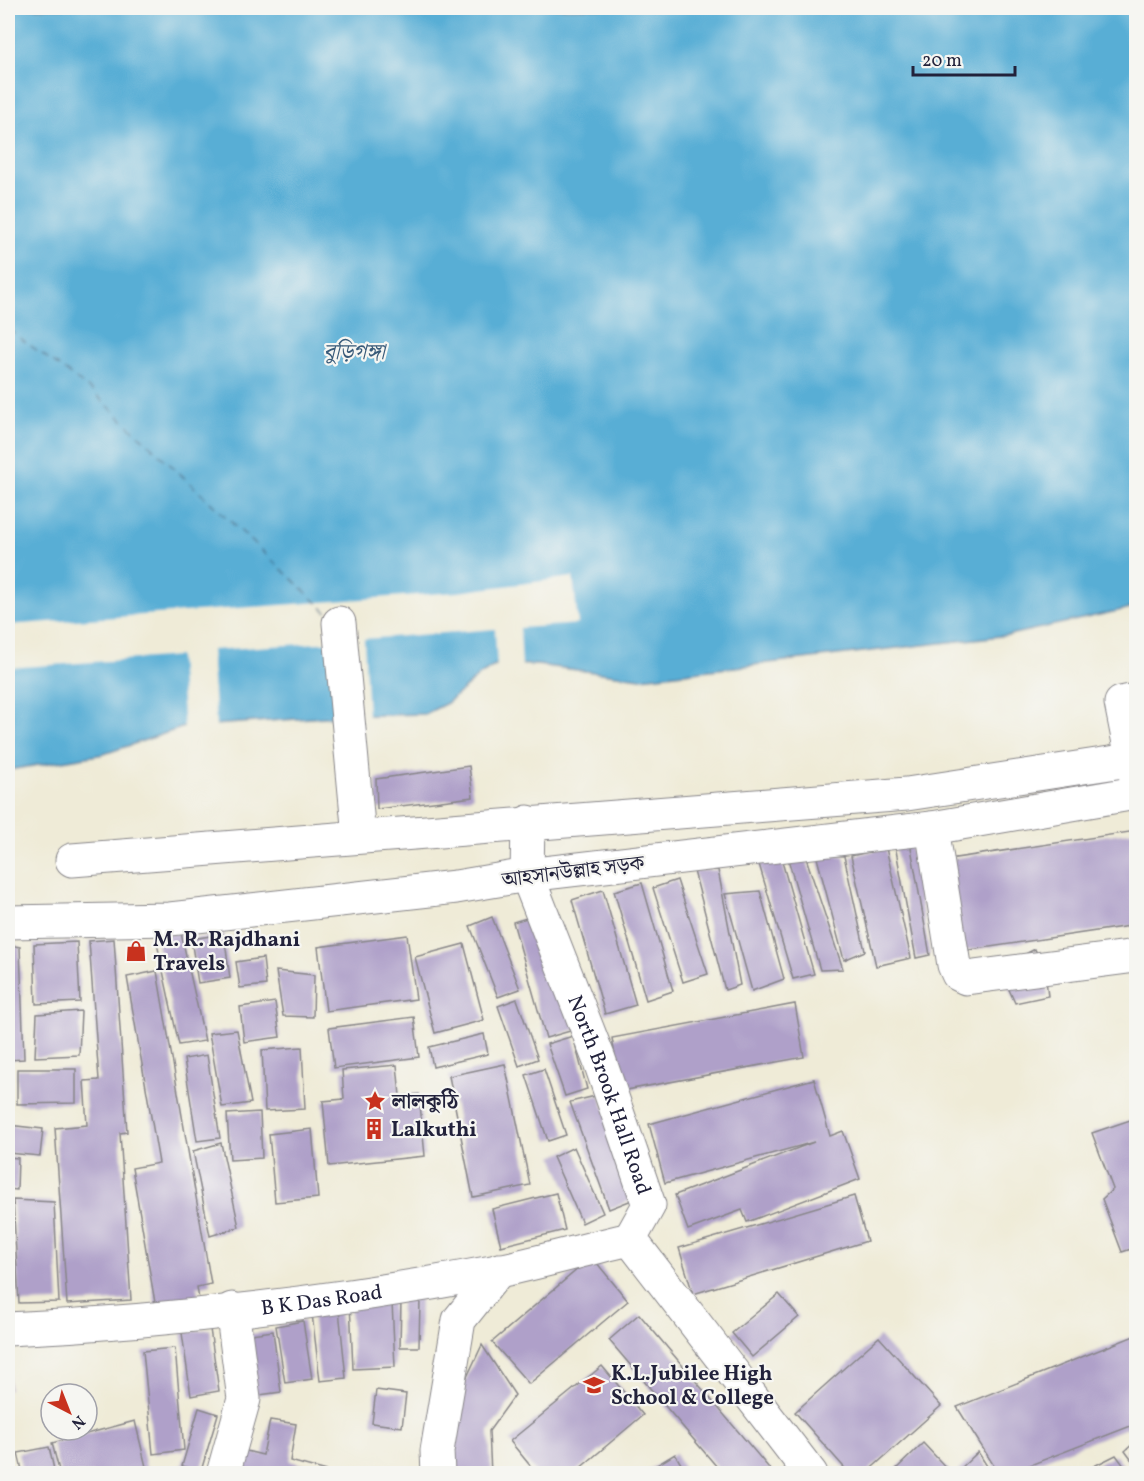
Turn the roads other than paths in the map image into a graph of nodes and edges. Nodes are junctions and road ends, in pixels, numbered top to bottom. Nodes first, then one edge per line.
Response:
1 (339, 623) dead end
2 (1137, 700) edge
3 (1135, 766) edge
4 (1137, 793) edge
5 (528, 822) junction
6 (932, 828) junction
7 (359, 836) junction
8 (72, 860) dead end
9 (527, 875) junction
10 (8, 922) edge
11 (1137, 956) edge
12 (630, 1239) junction
13 (499, 1270) junction
14 (232, 1309) junction
15 (8, 1329) edge
16 (223, 1473) edge
17 (438, 1473) edge
18 (811, 1473) edge

1 - 7 street
2 - 3 street
3 - 5 street
4 - 6 street, আহসানউল্লাহ সড়ক
5 - 7 street
5 - 9 street
6 - 9 street, আহসানউল্লাহ সড়ক
6 - 11 street
7 - 8 street
9 - 10 street, আহসানউল্লাহ সড়ক
9 - 12 street, North Brook Hall Road
12 - 13 street, B K Das Road
12 - 18 street
13 - 14 street, B K Das Road
13 - 17 street
14 - 15 street, B K Das Road
14 - 16 street

